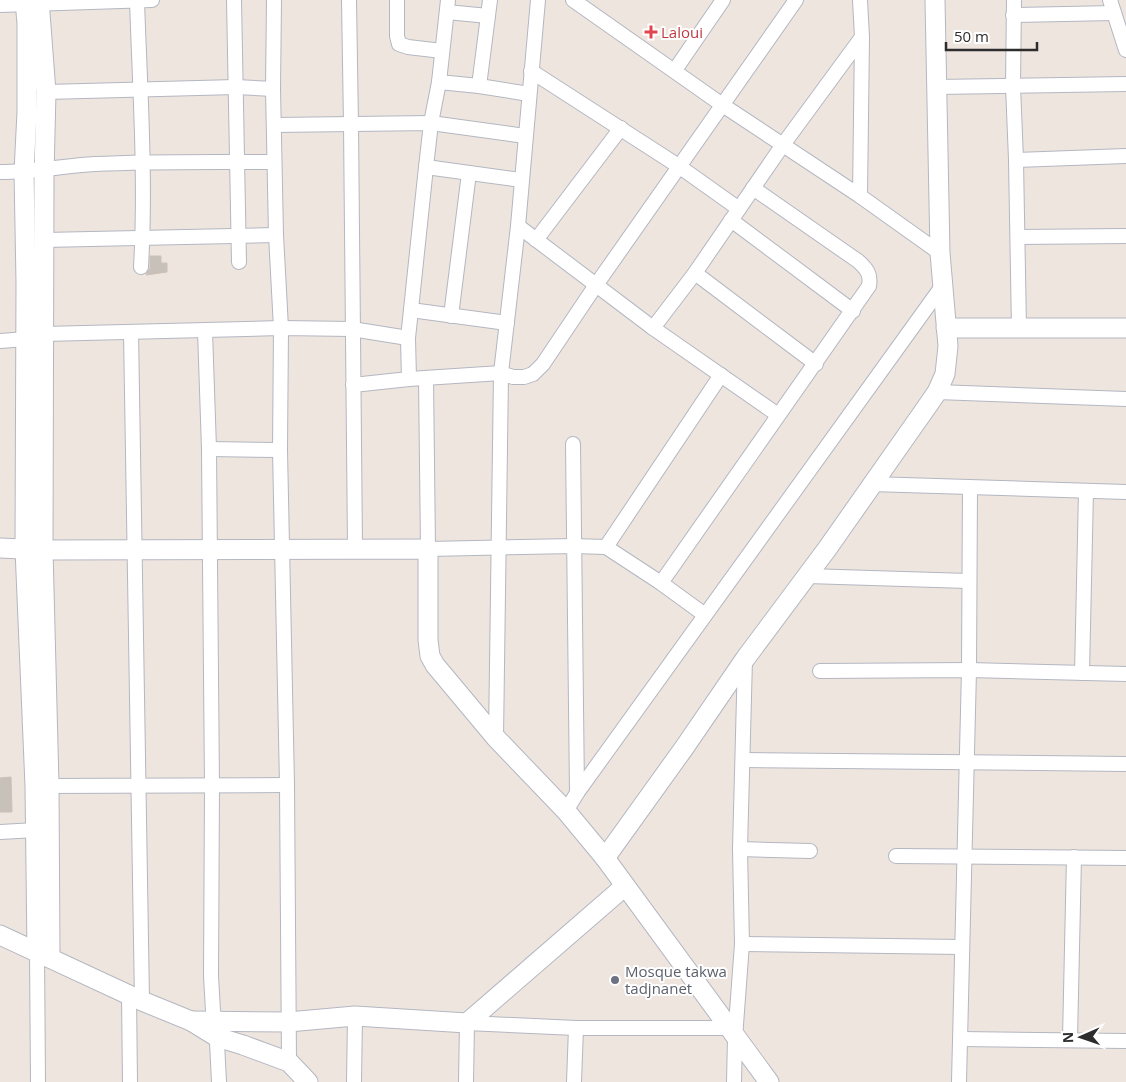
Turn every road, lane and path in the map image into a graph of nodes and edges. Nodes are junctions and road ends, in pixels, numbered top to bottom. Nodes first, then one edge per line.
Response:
1 (152, 0) edge
2 (234, 0) edge
3 (274, 0) edge
4 (349, 0) edge
5 (397, 0) edge
6 (490, 0) edge
7 (538, 0) edge
8 (574, 0) edge
9 (796, 0) edge
10 (860, 0) edge
11 (935, 0) edge
12 (1014, 0) edge
13 (32, 2) edge
14 (137, 2) junction
15 (717, 2) edge
16 (0, 5) edge
17 (448, 6) edge
18 (1112, 7) edge
19 (1013, 14) junction
20 (488, 16) junction
21 (862, 37) junction
22 (1126, 50) edge
23 (442, 52) junction
24 (531, 70) junction
25 (675, 70) junction
26 (439, 82) junction
27 (1126, 84) edge
28 (479, 86) junction
29 (1013, 86) junction
30 (236, 88) junction
31 (936, 88) junction
32 (140, 90) junction
33 (273, 90) junction
34 (46, 92) junction
35 (529, 94) junction
36 (721, 104) junction
37 (351, 124) junction
38 (431, 124) junction
39 (275, 125) junction
40 (620, 128) junction
41 (525, 136) junction
42 (782, 146) junction
43 (1126, 156) edge
44 (1016, 160) junction
45 (238, 162) junction
46 (274, 162) junction
47 (142, 163) junction
48 (426, 167) junction
49 (680, 167) junction
50 (44, 168) junction
51 (0, 172) edge
52 (24, 172) junction
53 (469, 173) junction
54 (521, 180) junction
55 (753, 188) junction
56 (860, 196) junction
57 (735, 215) junction
58 (518, 226) junction
59 (276, 235) junction
60 (239, 236) junction
61 (1126, 236) edge
62 (1018, 237) junction
63 (142, 238) junction
64 (44, 240) junction
65 (536, 240) junction
66 (940, 253) junction
67 (239, 262) dead end
68 (141, 267) dead end
69 (695, 274) junction
70 (596, 285) junction
71 (943, 285) junction
72 (411, 310) junction
73 (853, 311) junction
74 (451, 316) junction
75 (507, 323) junction
76 (281, 328) junction
77 (653, 328) junction
78 (946, 328) junction
79 (1126, 328) edge
80 (1019, 329) junction
81 (352, 330) junction
82 (205, 331) junction
83 (131, 332) junction
84 (44, 334) junction
85 (408, 338) junction
86 (26, 339) junction
87 (0, 341) edge
88 (816, 364) junction
89 (502, 373) junction
90 (721, 375) junction
91 (426, 378) junction
92 (409, 379) junction
93 (353, 385) junction
94 (937, 392) junction
95 (1126, 399) edge
96 (778, 415) junction
97 (573, 444) dead end
98 (209, 449) junction
99 (280, 450) junction
100 (871, 484) junction
101 (970, 488) junction
102 (1086, 491) junction
103 (1126, 492) edge
104 (574, 546) junction
105 (606, 547) junction
106 (0, 548) edge
107 (355, 548) junction
108 (428, 548) junction
109 (498, 548) junction
110 (283, 549) junction
111 (34, 550) junction
112 (135, 550) junction
113 (208, 550) junction
114 (807, 576) junction
115 (968, 581) junction
116 (661, 583) junction
117 (705, 615) junction
118 (745, 659) junction
119 (969, 670) junction
120 (820, 671) dead end
121 (1082, 673) junction
122 (1126, 674) edge
123 (496, 738) junction
124 (743, 760) junction
125 (965, 762) junction
126 (1126, 764) edge
127 (287, 785) junction
128 (42, 786) junction
129 (138, 786) junction
130 (212, 786) junction
131 (577, 793) junction
132 (566, 811) junction
133 (36, 830) junction
134 (0, 832) edge
135 (740, 849) junction
136 (810, 851) dead end
137 (964, 855) junction
138 (896, 856) dead end
139 (1074, 857) junction
140 (605, 858) junction
141 (1126, 858) edge
142 (625, 886) junction
143 (0, 935) edge
144 (742, 944) junction
145 (962, 947) junction
146 (43, 955) junction
147 (135, 998) junction
148 (355, 1016) junction
149 (288, 1022) junction
150 (467, 1023) junction
151 (576, 1028) junction
152 (217, 1030) junction
153 (732, 1033) junction
154 (961, 1039) junction
155 (1070, 1039) junction
156 (1126, 1041) edge
157 (289, 1062) junction
158 (38, 1082) edge
159 (130, 1082) edge
160 (219, 1082) edge
161 (308, 1082) edge
162 (354, 1082) edge
163 (466, 1082) edge
164 (574, 1082) edge
165 (734, 1082) edge
166 (769, 1082) edge
167 (958, 1082) edge

1 - 14 street
2 - 30 street
3 - 33 street
4 - 37 street
5 - 23 street
6 - 20 street
7 - 24 street
8 - 25 street
9 - 36 street
10 - 21 street
11 - 31 street
12 - 19 street
13 - 14 street
13 - 16 street
13 - 34 street
13 - 52 street
14 - 32 street
15 - 25 street
17 - 20 street
17 - 23 street
18 - 19 street
18 - 22 street
19 - 29 street
20 - 28 street
21 - 42 street
21 - 56 street
23 - 26 street
24 - 35 street
24 - 40 street
25 - 36 street
26 - 28 street
26 - 38 street
27 - 29 street
28 - 35 street
29 - 31 street
29 - 44 street
30 - 32 street
30 - 33 street
30 - 45 street
31 - 66 street
32 - 34 street
32 - 47 street
33 - 39 street
34 - 50 street
35 - 41 street
36 - 42 street
36 - 49 street
37 - 38 street
37 - 39 street
37 - 81 street
38 - 41 street
38 - 48 street
39 - 46 street
40 - 49 street
40 - 65 street
41 - 54 street
42 - 55 street
42 - 56 street
43 - 44 street
44 - 62 street
45 - 46 street
45 - 47 street
45 - 60 street
46 - 59 street
47 - 50 street
47 - 63 street
48 - 53 street
48 - 72 street
49 - 57 street
49 - 70 street
50 - 52 street
50 - 64 street
51 - 52 street
52 - 86 street
53 - 54 street
53 - 74 street
54 - 58 street
55 - 57 street
55 - 73 street
56 - 66 street
57 - 69 street
57 - 73 street
58 - 65 street
58 - 75 street
59 - 60 street
59 - 76 street
60 - 63 street
60 - 67 street
61 - 62 street
62 - 80 street
63 - 64 street
63 - 68 street
64 - 84 street
65 - 70 street
66 - 71 street
69 - 77 street
69 - 88 street
70 - 77 street
70 - 89 street
71 - 78 street
71 - 117 street
72 - 74 street
72 - 85 street
73 - 88 street
74 - 75 street
75 - 89 street
76 - 81 street
76 - 82 street
76 - 99 street
77 - 90 street
78 - 80 street
78 - 94 street
79 - 80 street
81 - 85 street
81 - 93 street
82 - 83 street
82 - 98 street
83 - 84 street
83 - 112 street
84 - 86 street
84 - 111 street
85 - 92 street
86 - 87 street
86 - 111 street
88 - 96 street
89 - 91 street
89 - 109 street
90 - 96 street
90 - 105 street
91 - 92 street
91 - 108 street
92 - 93 street
93 - 107 street
94 - 95 street
94 - 100 street
96 - 116 street
97 - 104 street
98 - 99 street
98 - 113 street
99 - 110 street
100 - 101 street
100 - 114 street
101 - 102 street
101 - 115 street
102 - 103 street
102 - 121 street
104 - 105 street
104 - 109 street
104 - 131 street
105 - 116 street
106 - 111 street
107 - 108 street
107 - 110 street
108 - 109 street
108 - 123 street
109 - 123 street
110 - 113 street
110 - 127 street
111 - 112 street
111 - 128 street
112 - 113 street
112 - 129 street
113 - 130 street
114 - 115 street
114 - 118 street
115 - 119 street
116 - 117 street
117 - 131 street
118 - 124 street
118 - 140 street
119 - 120 street
119 - 121 street
119 - 125 street
121 - 122 street
123 - 132 street
124 - 125 street
124 - 135 street
125 - 126 street
125 - 137 street
127 - 130 street
127 - 149 street
128 - 129 street
128 - 133 street
128 - 146 street
129 - 130 street
129 - 147 street
130 - 152 street
131 - 132 street
132 - 140 street
133 - 134 street
133 - 146 street
135 - 136 street
135 - 144 street
137 - 138 street
137 - 139 street
137 - 145 street
139 - 141 street
139 - 155 street
140 - 142 street
142 - 150 street
142 - 153 street
143 - 146 street
144 - 145 street
144 - 153 street
145 - 154 street
146 - 147 street
146 - 158 street
147 - 152 street
147 - 159 street
148 - 149 street
148 - 150 street
148 - 162 street
149 - 152 street
149 - 157 street
150 - 151 street
150 - 163 street
151 - 153 street
151 - 164 street
152 - 157 street
152 - 160 street
153 - 165 street
153 - 166 street
154 - 155 street
154 - 167 street
155 - 156 street
157 - 161 street

